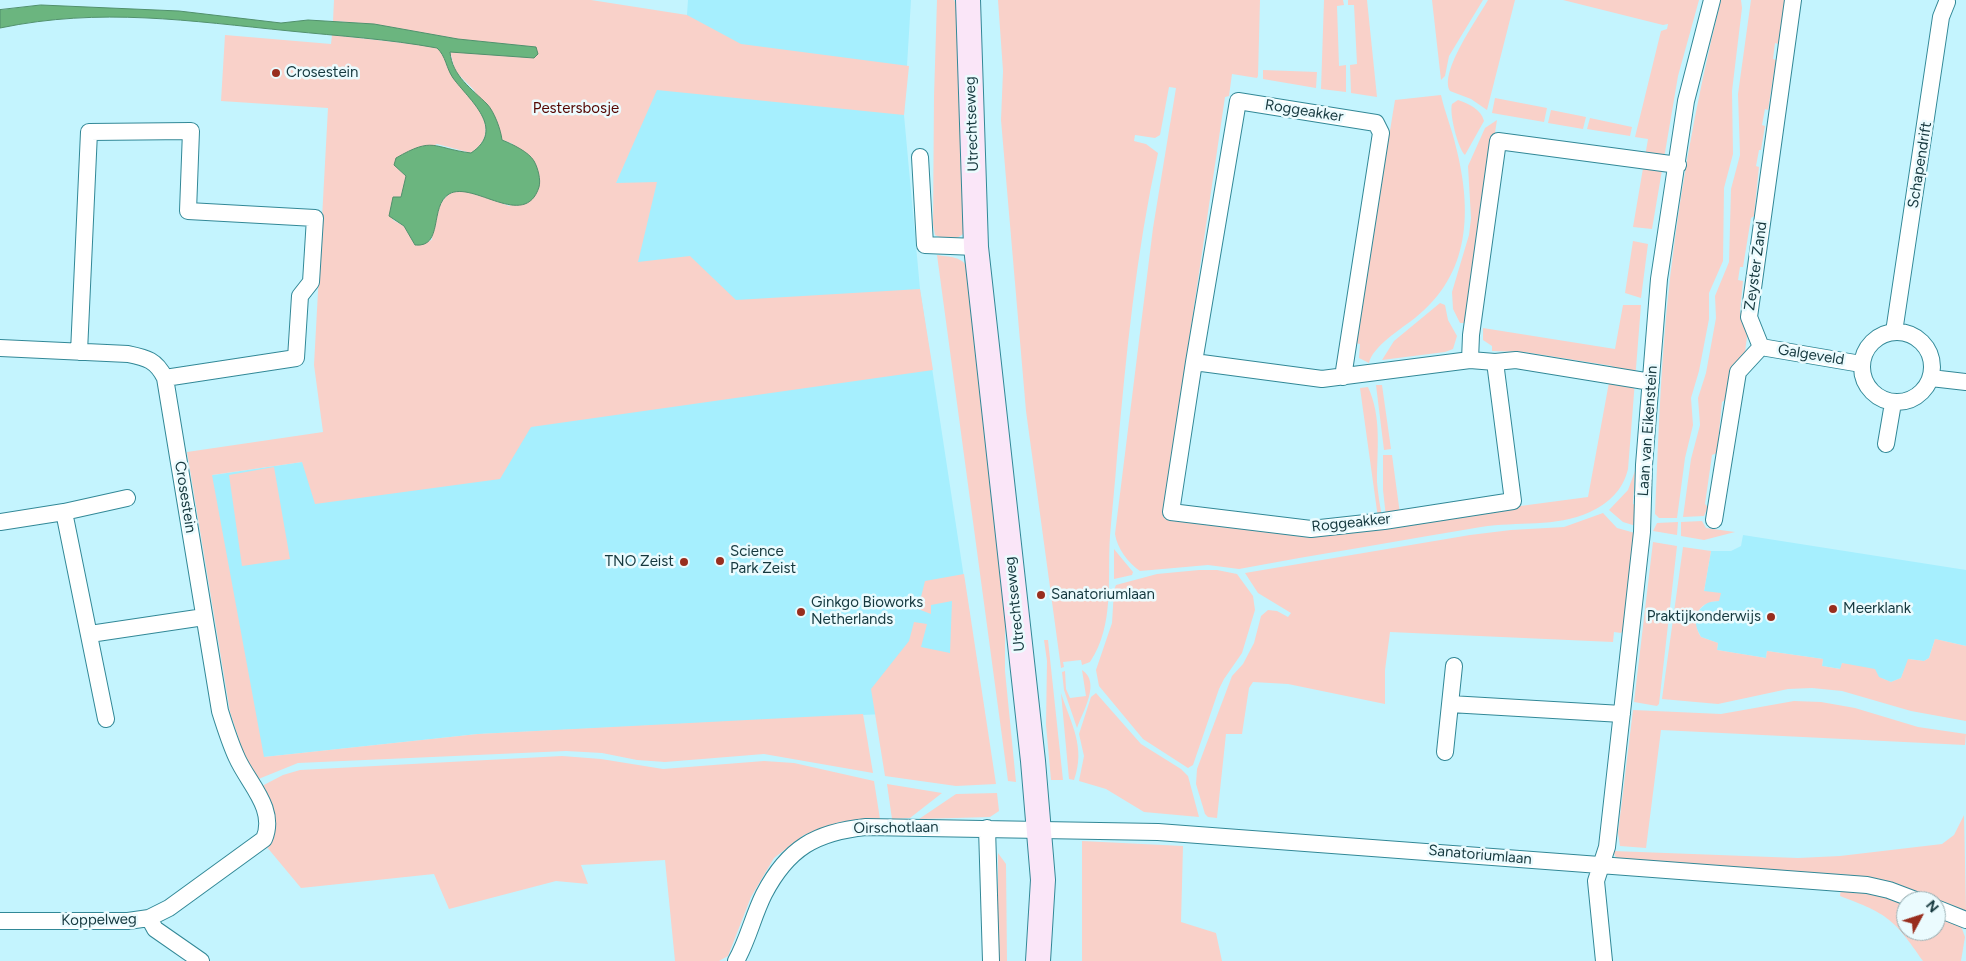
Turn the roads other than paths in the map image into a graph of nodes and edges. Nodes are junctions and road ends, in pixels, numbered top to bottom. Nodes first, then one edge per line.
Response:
1 (968, 0) edge
2 (1712, 0) edge
3 (1793, 0) edge
4 (1948, 1) edge
5 (920, 157) dead end
6 (1678, 165) junction
7 (976, 248) junction
8 (1894, 332) junction
9 (1761, 347) junction
10 (0, 348) edge
11 (79, 352) junction
12 (1470, 360) junction
13 (1194, 362) junction
14 (1494, 362) junction
15 (1861, 364) junction
16 (165, 378) junction
17 (1343, 378) junction
18 (1931, 378) junction
19 (1651, 382) junction
20 (1966, 382) edge
21 (1893, 403) junction
22 (1886, 444) dead end
23 (128, 498) dead end
24 (64, 512) junction
25 (1714, 520) dead end
26 (0, 522) edge
27 (204, 616) junction
28 (90, 634) junction
29 (1454, 666) dead end
30 (1450, 704) junction
31 (1622, 714) junction
32 (106, 718) dead end
33 (1445, 752) dead end
34 (987, 828) junction
35 (1039, 828) junction
36 (264, 839) joint
37 (1602, 865) junction
38 (1896, 893) edge
39 (1946, 912) edge
40 (149, 918) junction
41 (0, 920) edge
42 (1966, 920) edge
43 (201, 961) edge
44 (736, 961) edge
45 (991, 961) edge
46 (1038, 961) edge
47 (1604, 961) edge

1 - 7 main road, Utrechtseweg
2 - 6 street, Laan van Eikenstein
3 - 9 street, Zeyster Zand
4 - 8 street, Schapendrift
5 - 7 street
6 - 12 street
6 - 19 street, Laan van Eikenstein
7 - 35 main road, Utrechtseweg
8 - 15 street
8 - 18 street
9 - 15 street, Galgeveld
9 - 25 street
10 - 11 street
11 - 16 street
11 - 16 street
12 - 14 street
12 - 17 street
13 - 14 street, Roggeakker
13 - 17 street
13 - 17 street, Roggeakker
14 - 19 street
15 - 21 street
16 - 27 street, Crosestein
18 - 20 street
18 - 21 street
19 - 31 street, Laan van Eikenstein
21 - 22 street
23 - 24 street
24 - 26 street
24 - 28 street
27 - 28 street
27 - 36 street, Crosestein
28 - 32 street
29 - 30 street
30 - 31 street
30 - 33 street
31 - 37 street, Laan van Eikenstein
34 - 35 street, Oirschotlaan
34 - 44 street, Oirschotlaan
34 - 45 street
35 - 37 street, Sanatoriumlaan
35 - 46 main road, Utrechtseweg
36 - 40 street, Koppelweg
37 - 38 street, Sanatoriumlaan
37 - 47 street, Laan van Eikenstein
39 - 42 street
40 - 41 street, Koppelweg
40 - 43 street

